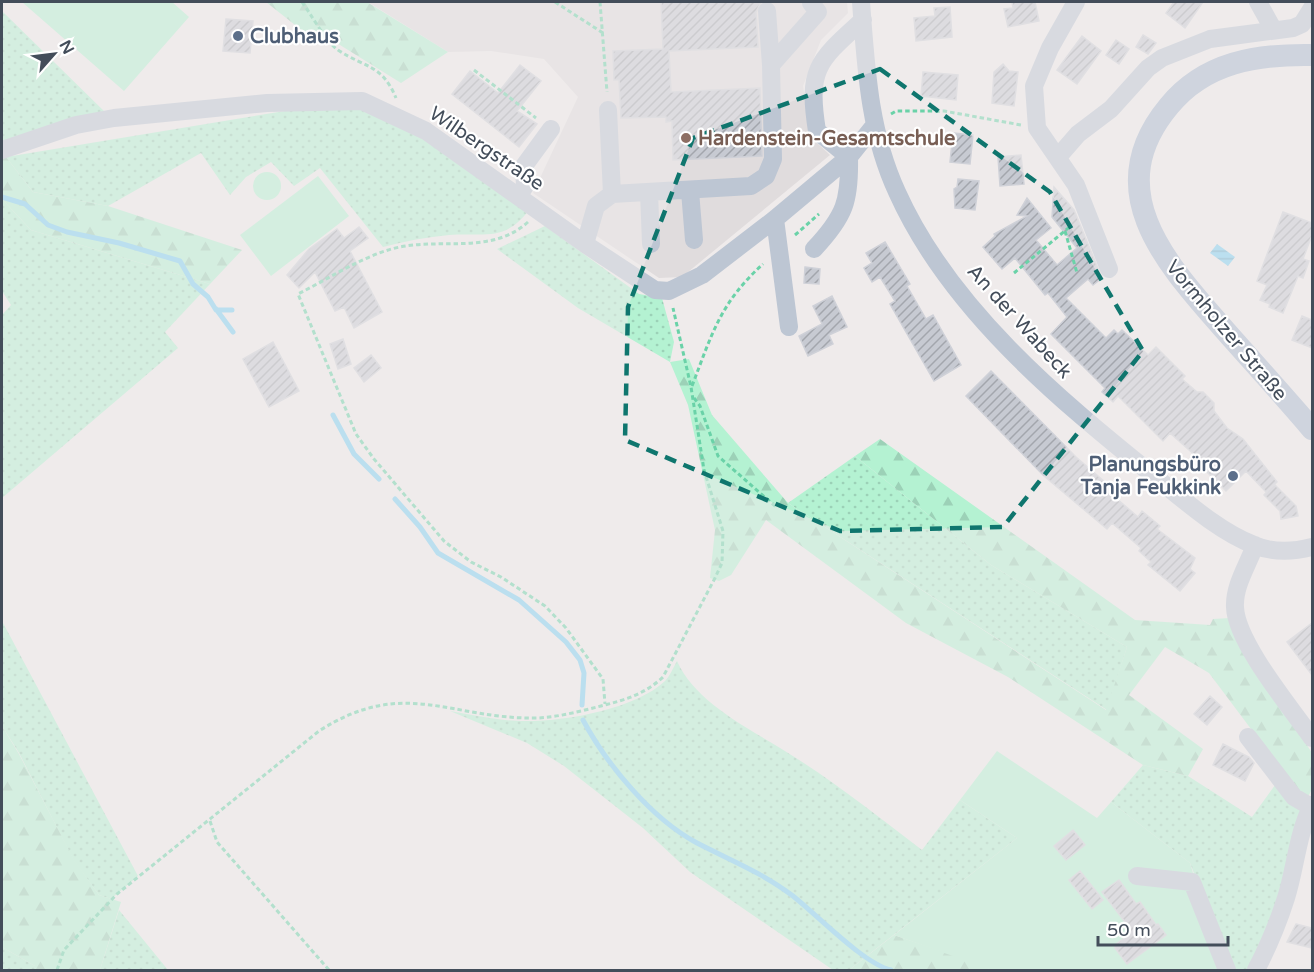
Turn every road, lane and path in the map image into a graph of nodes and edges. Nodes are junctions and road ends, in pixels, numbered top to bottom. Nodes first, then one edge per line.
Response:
1 (302, 2) edge
2 (555, 2) edge
3 (600, 2) edge
4 (861, 2) edge
5 (1076, 2) edge
6 (1258, 2) edge
7 (811, 3) dead end
8 (1312, 8) edge
9 (767, 11) dead end
10 (863, 20) junction
11 (1274, 28) junction
12 (603, 33) junction
13 (1312, 56) edge
14 (771, 65) junction
15 (474, 70) dead end
16 (608, 110) joint
17 (405, 119) junction
18 (873, 127) junction
19 (1037, 128) junction
20 (551, 129) joint
21 (2, 150) edge
22 (849, 157) junction
23 (1058, 157) junction
24 (690, 191) junction
25 (649, 192) junction
26 (612, 194) junction
27 (519, 195) junction
28 (540, 211) junction
29 (1087, 212) junction
30 (775, 219) junction
31 (1065, 231) junction
32 (694, 240) dead end
33 (585, 244) junction
34 (651, 244) dead end
35 (814, 249) dead end
36 (1109, 268) dead end
37 (1014, 273) dead end
38 (1077, 273) dead end
39 (669, 291) junction
40 (789, 327) dead end
41 (693, 397) junction
42 (1312, 429) edge
43 (776, 507) dead end
44 (1255, 545) junction
45 (1309, 545) edge
46 (605, 705) junction
47 (1248, 737) dead end
48 (1312, 738) edge
49 (1312, 806) edge
50 (210, 821) junction
51 (1137, 876) dead end
52 (57, 970) edge
53 (328, 970) edge
54 (1227, 970) edge
55 (1256, 970) edge

1 - 17 path
2 - 12 path
3 - 12 path
4 - 10 street, An der Wabeck
5 - 19 street
6 - 11 street
7 - 14 street
8 - 11 street
9 - 14 street
10 - 18 street, An der Wabeck
10 - 22 street
11 - 23 street
12 - 16 path
13 - 42 main road, Vormholzer Straße
14 - 24 street
15 - 20 path
16 - 26 street
17 - 21 street, Wilbergstraße
17 - 27 street, Wilbergstraße
18 - 19 path
18 - 22 street
18 - 44 street, An der Wabeck
19 - 23 street
20 - 27 street
22 - 30 street
22 - 35 street
23 - 29 street
24 - 25 street
24 - 32 street
25 - 26 street
25 - 34 street
26 - 33 street
27 - 28 street, Wilbergstraße
28 - 33 street, Wilbergstraße
28 - 46 path
29 - 31 path
29 - 36 street
30 - 39 street
30 - 40 street
31 - 37 path
31 - 38 path
33 - 39 street, Wilbergstraße
39 - 41 path
41 - 43 path
41 - 46 path
44 - 45 street, An der Wabeck
44 - 48 street
46 - 50 path
47 - 49 street
49 - 55 street
50 - 52 path
50 - 53 path
51 - 54 street

